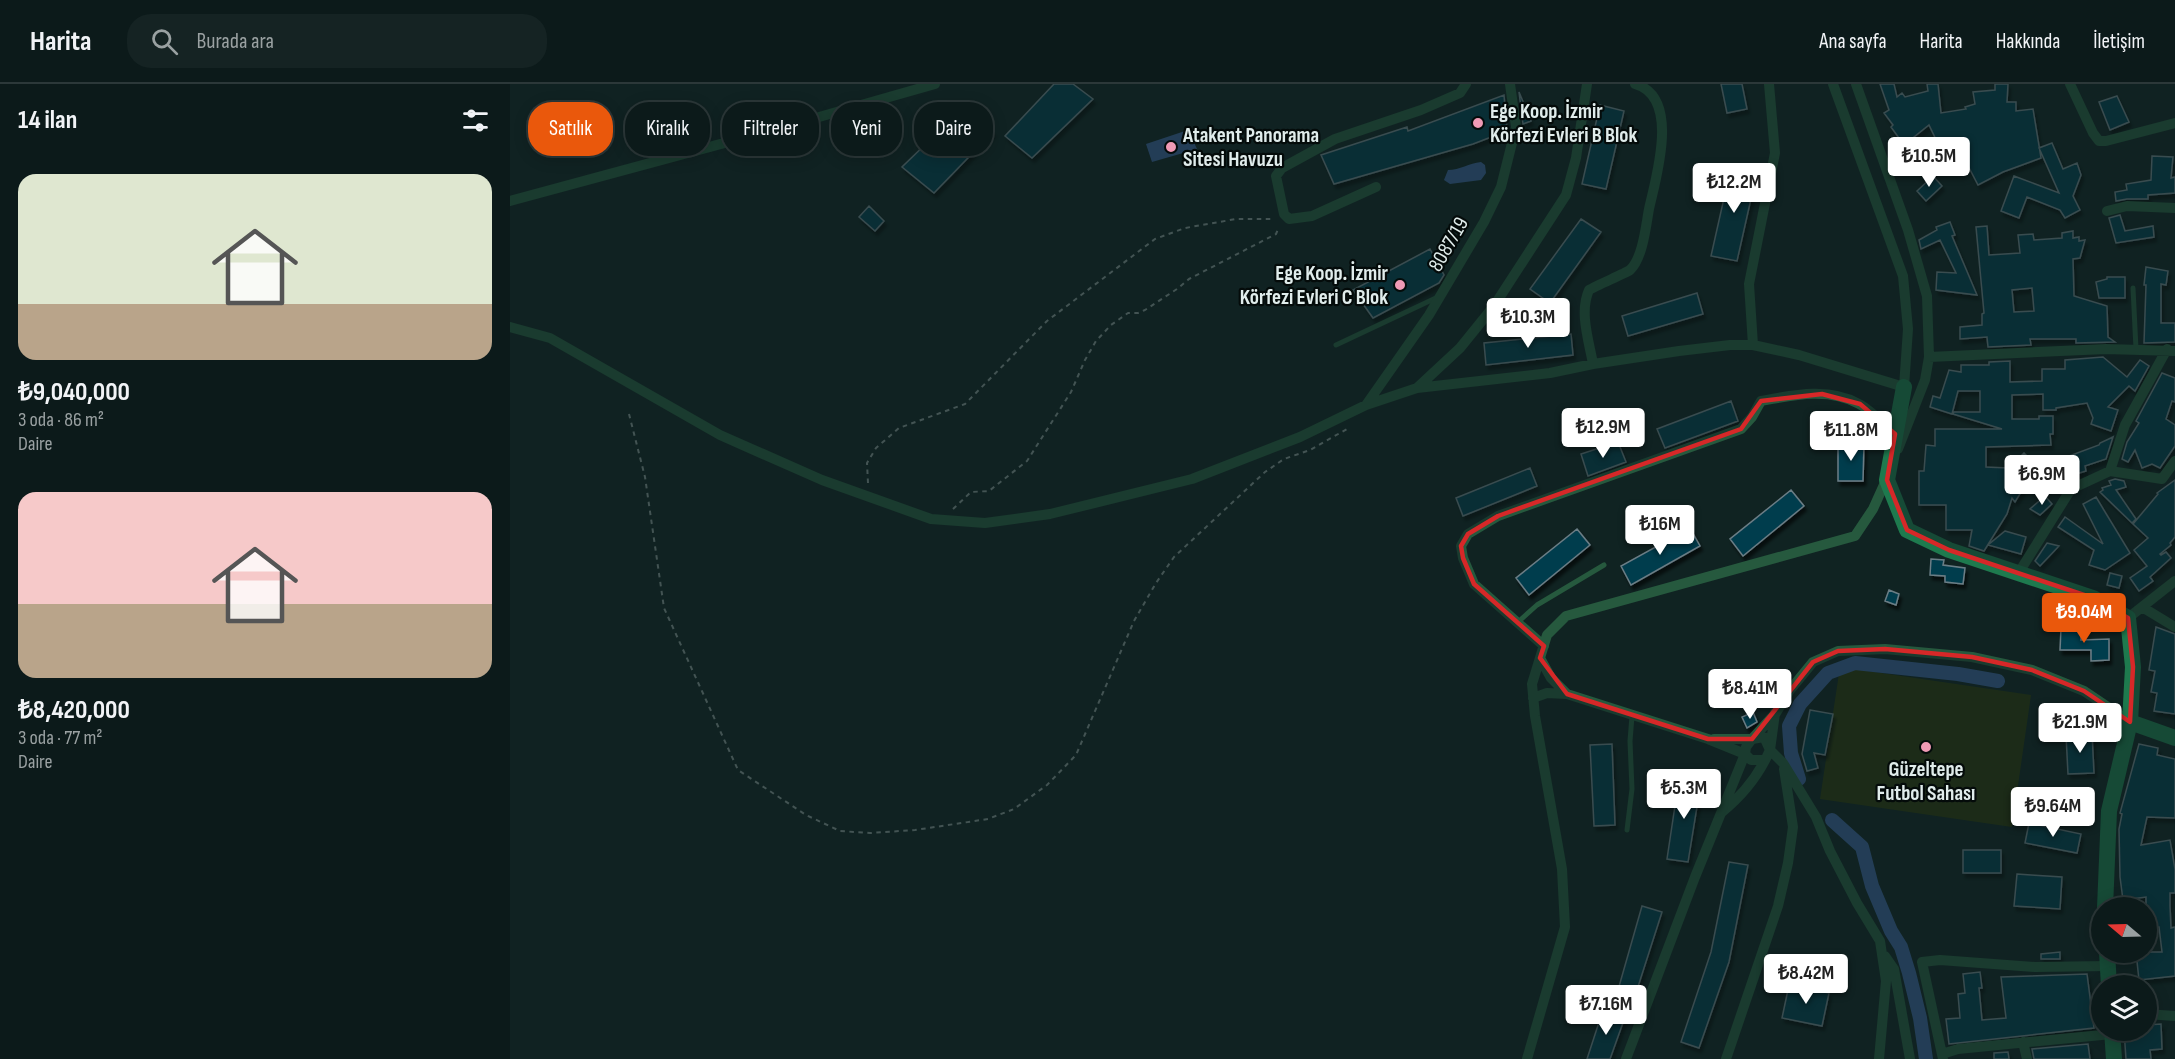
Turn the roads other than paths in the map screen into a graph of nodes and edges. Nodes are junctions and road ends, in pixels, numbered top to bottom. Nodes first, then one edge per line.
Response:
1 (935, 84) edge
2 (1467, 84) edge
3 (1510, 84) edge
4 (1587, 84) edge
5 (1635, 84) edge
6 (1769, 84) edge
7 (1833, 84) edge
8 (1856, 84) edge
9 (2070, 84) edge
10 (1648, 87) edge
11 (2175, 123) edge
12 (1376, 187) dead end
13 (510, 201) edge
14 (2175, 208) edge
15 (2107, 211) dead end
16 (2133, 288) dead end
17 (1441, 296) junction
18 (510, 327) edge
19 (1336, 345) dead end
20 (1753, 345) junction
21 (2136, 349) junction
22 (2171, 350) edge
23 (1929, 357) junction
24 (1593, 364) junction
25 (1904, 387) junction
26 (1417, 388) junction
27 (1366, 405) junction
28 (1895, 434) junction
29 (2175, 461) edge
30 (2110, 471) junction
31 (1887, 480) junction
32 (1604, 565) dead end
33 (2018, 574) junction
34 (2175, 580) edge
35 (2142, 607) junction
36 (2128, 618) junction
37 (1517, 623) junction
38 (2175, 627) edge
39 (1544, 646) junction
40 (1540, 658) junction
41 (1567, 693) junction
42 (1533, 698) junction
43 (1776, 713) junction
44 (1632, 714) junction
45 (2130, 722) junction
46 (1752, 738) junction
47 (2175, 738) edge
48 (1708, 739) junction
49 (1745, 754) junction
50 (1768, 755) junction
51 (1783, 763) junction
52 (1722, 813) junction
53 (1628, 830) dead end
54 (2105, 897) edge
55 (1882, 952) junction
56 (2091, 961) edge
57 (2157, 1015) edge
58 (2175, 1016) edge
59 (2091, 1034) edge
60 (2113, 1041) edge
61 (2023, 1042) junction
62 (1942, 1057) edge
63 (1527, 1059) edge
64 (1626, 1059) edge
65 (1726, 1059) edge
66 (1879, 1059) edge
67 (1911, 1059) edge
68 (2027, 1059) edge
69 (2114, 1059) edge

1 - 13 street
2 - 12 street
3 - 17 street, 8087/19
4 - 26 street
5 - 10 street
6 - 20 street
7 - 25 street
8 - 23 street
9 - 11 street
10 - 24 street
14 - 15 street
16 - 21 lane
17 - 19 lane
17 - 27 street, 8087/19
18 - 27 street
20 - 24 street
20 - 25 street
21 - 22 street
21 - 23 street
22 - 30 street
23 - 31 street
24 - 26 street
25 - 28 street
26 - 27 street
28 - 31 street
28 - 37 street
29 - 30 street
30 - 33 street
31 - 33 street
31 - 39 street
32 - 37 lane
33 - 36 street
34 - 35 street
35 - 36 street
35 - 38 street
36 - 45 street
37 - 39 street
39 - 40 street
40 - 41 street
40 - 42 street
41 - 42 street
41 - 44 street
42 - 63 street
43 - 45 street
43 - 46 street
43 - 50 street
44 - 48 street
44 - 53 lane
45 - 47 street
45 - 54 street
46 - 48 street
46 - 49 street
46 - 50 street
48 - 49 street
49 - 50 street
49 - 52 street
50 - 51 street
50 - 52 street
51 - 55 street
51 - 65 street
52 - 64 street
55 - 66 street
55 - 67 street
56 - 62 street
57 - 58 street
59 - 61 street
60 - 69 street
61 - 62 street
61 - 68 street

